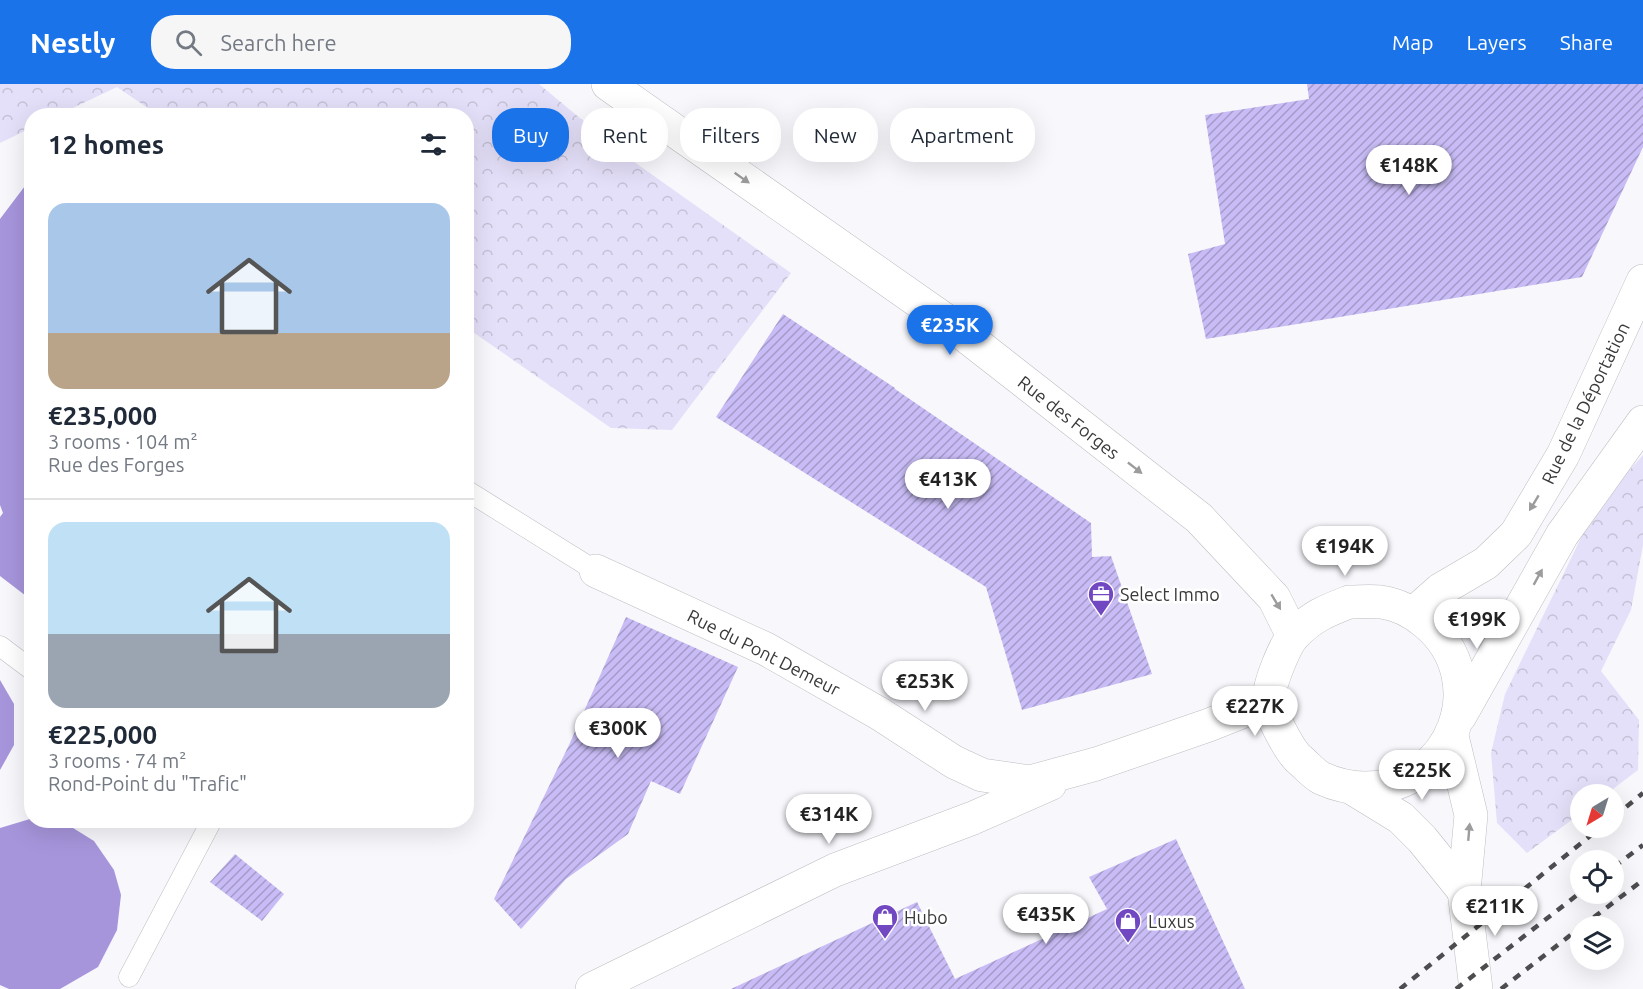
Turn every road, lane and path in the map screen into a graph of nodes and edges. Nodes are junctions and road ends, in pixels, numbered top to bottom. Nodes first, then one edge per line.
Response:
1 (608, 84) edge
2 (1643, 281) edge
3 (1643, 422) edge
4 (474, 494) edge
5 (596, 571) joint
6 (1414, 613) junction
7 (1293, 636) junction
8 (0, 646) edge
9 (24, 664) edge
10 (1269, 701) junction
11 (1454, 728) junction
12 (1095, 764) junction
13 (1352, 788) junction
14 (208, 828) edge
15 (1464, 891) junction
16 (129, 977) dead end
17 (592, 989) edge
18 (1476, 989) edge

1 -> 7 main road, Rue des Forges
2 -> 6 main road, Rue de la Déportation
11 -> 3 main road
4 - 5 lane
5 - 12 main road, Rue du Pont Demeur
6 - 7 main road
6 - 11 main road
7 - 10 main road
8 - 9 lane
10 - 12 main road, Rue du Pont Demeur
10 - 13 main road
11 - 13 main road
15 -> 11 main road
12 - 17 main road, Rue du Pont Demeur
13 - 15 main road
14 - 16 lane
15 - 18 main road

